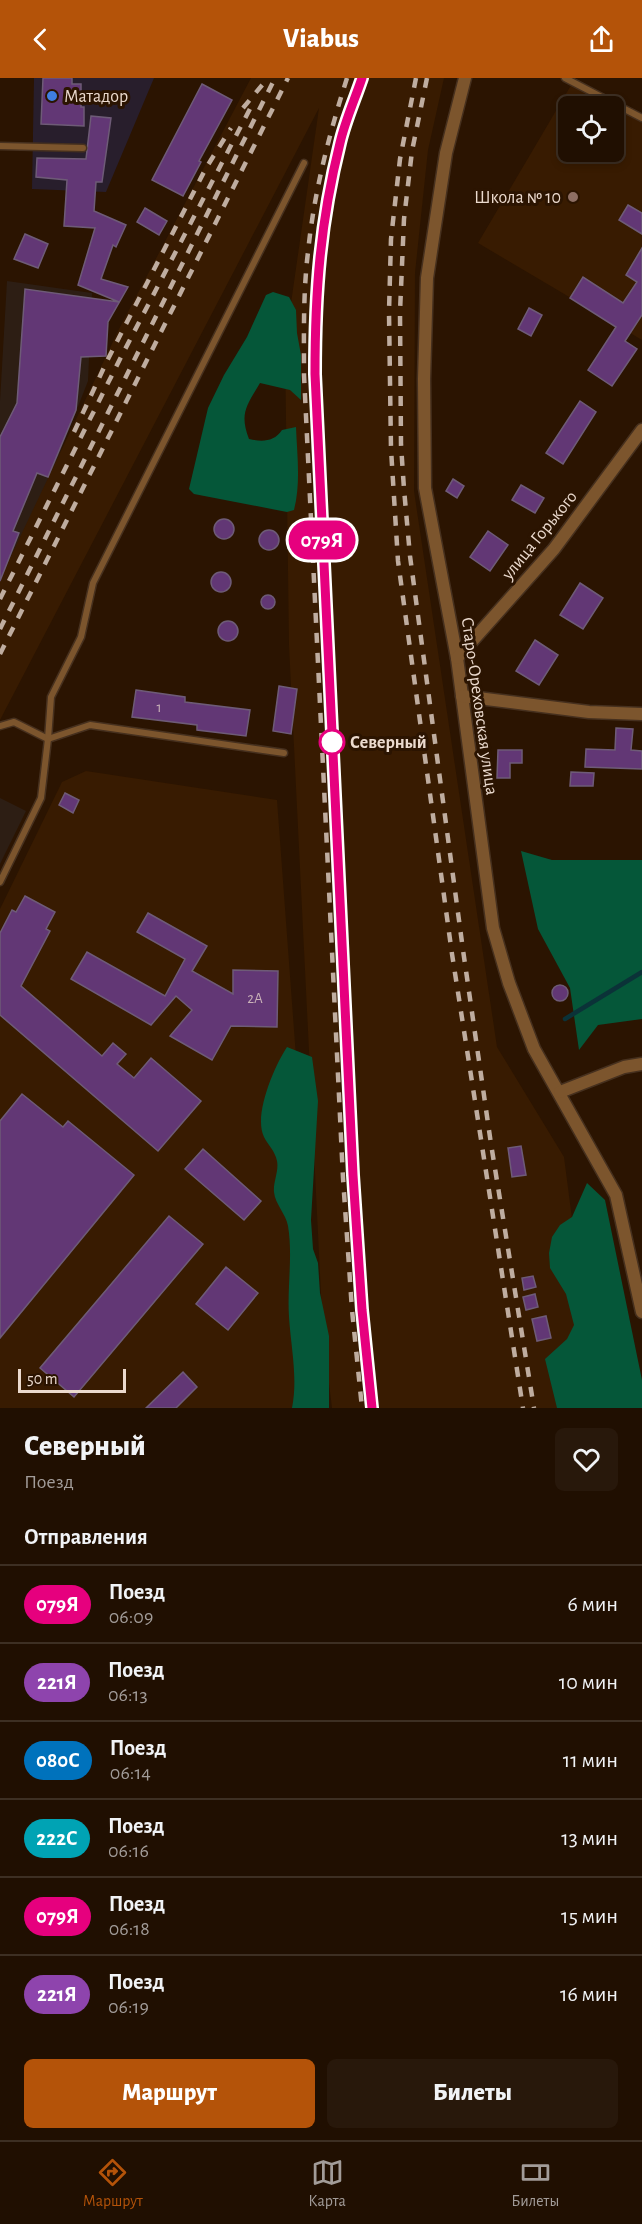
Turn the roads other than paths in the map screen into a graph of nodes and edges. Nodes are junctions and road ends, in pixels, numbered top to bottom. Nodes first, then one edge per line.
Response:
1 (465, 78) edge
2 (565, 78) edge
3 (642, 118) edge
4 (0, 146) edge
5 (82, 148) dead end
6 (304, 163) dead end
7 (642, 430) edge
8 (457, 658) junction
9 (462, 696) junction
10 (642, 714) edge
11 (0, 726) edge
12 (48, 739) junction
13 (284, 753) dead end
14 (0, 882) edge
15 (642, 1064) edge
16 (560, 1092) junction
17 (637, 1266) edge
18 (642, 1312) edge

1 - 8 street, Старо-Ореховская улица
2 - 3 lane
4 - 5 lane
6 - 12 lane
7 - 8 street, улица Горького
8 - 9 street, Старо-Ореховская улица
9 - 10 street
9 - 16 street, Старо-Ореховская улица
11 - 12 lane
12 - 13 lane
12 - 14 lane
15 - 16 street
16 - 17 street, Старо-Ореховская улица
17 - 18 street, Старо-Ореховская улица

